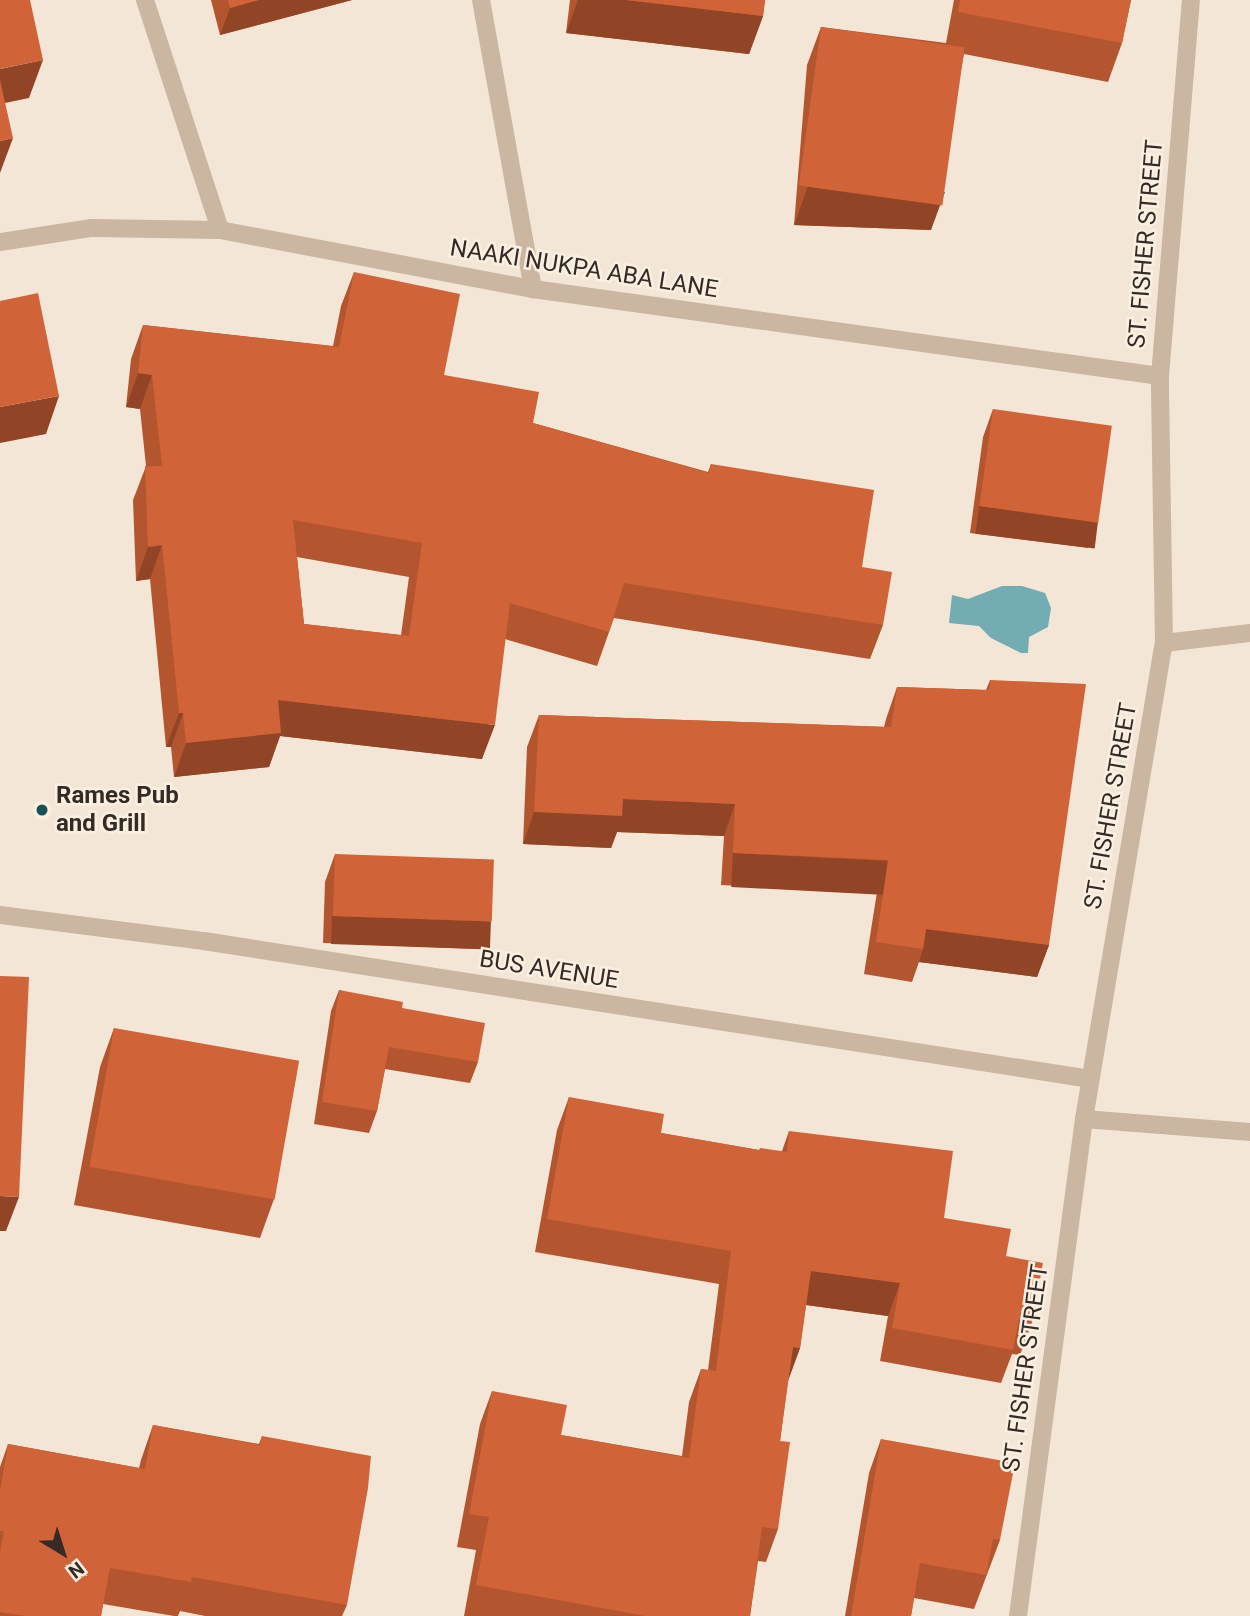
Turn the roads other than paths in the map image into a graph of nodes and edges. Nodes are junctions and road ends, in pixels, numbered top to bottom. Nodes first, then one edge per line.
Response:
1 (145, 0) edge
2 (481, 0) edge
3 (1191, 0) edge
4 (220, 230) junction
5 (0, 242) edge
6 (533, 289) junction
7 (1160, 376) junction
8 (1250, 633) edge
9 (1164, 643) junction
10 (0, 915) edge
11 (1090, 1079) junction
12 (1084, 1119) junction
13 (1250, 1132) edge
14 (1018, 1616) edge

1 - 4 street
2 - 6 street
3 - 7 street, ST. FISHER STREET
4 - 5 street, NAAKI NUKPA ABA LANE
4 - 6 street, NAAKI NUKPA ABA LANE
6 - 7 street, NAAKI NUKPA ABA LANE
7 - 9 street, ST. FISHER STREET
8 - 9 street
9 - 11 street, ST. FISHER STREET
10 - 11 street, BUS AVENUE
11 - 12 street, ST. FISHER STREET
12 - 13 street
12 - 14 street, ST. FISHER STREET

